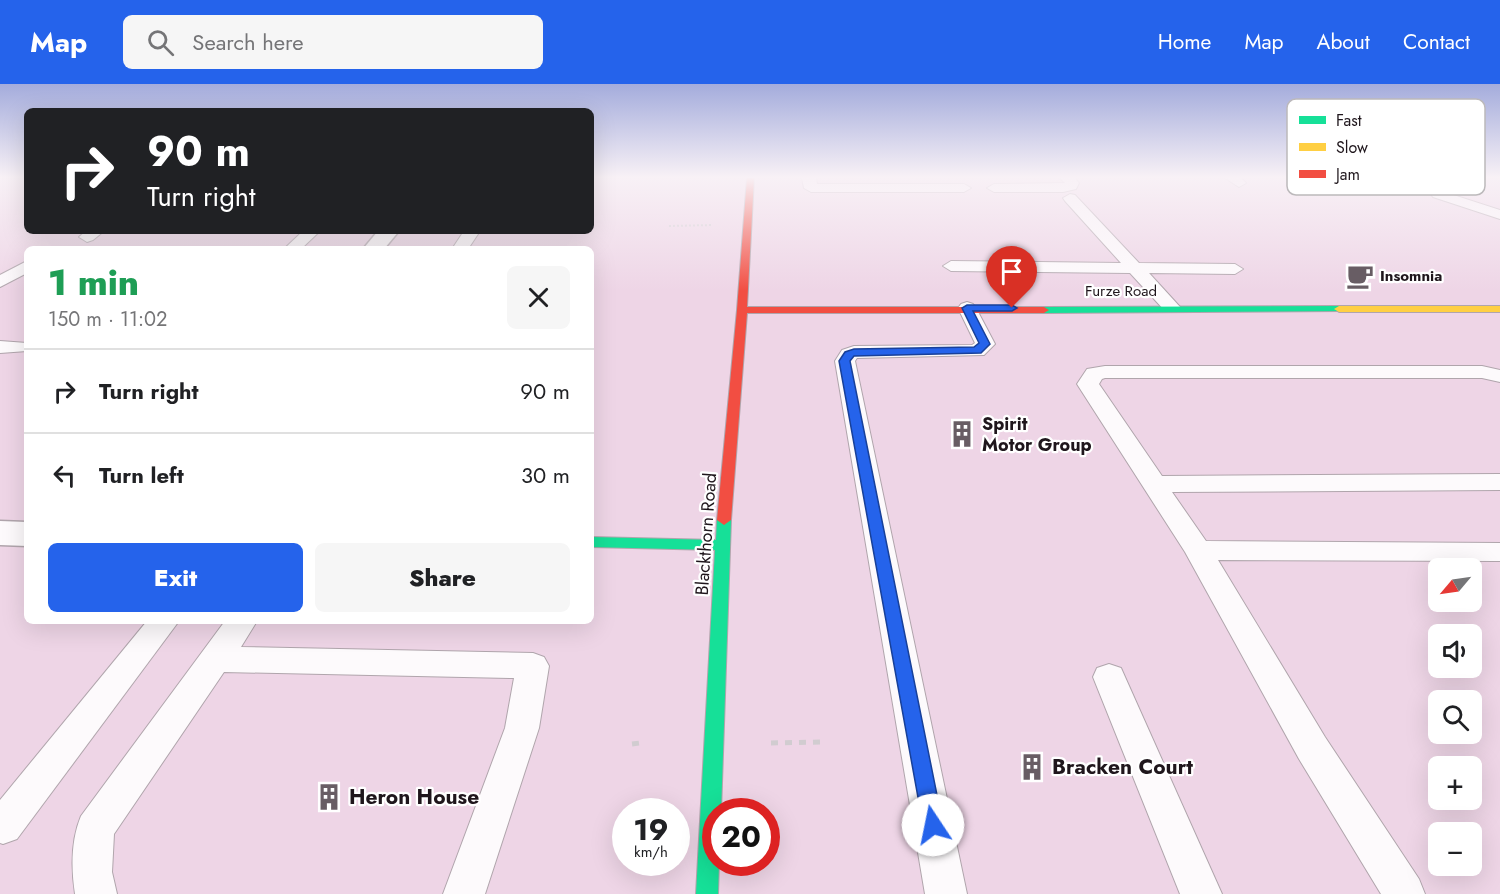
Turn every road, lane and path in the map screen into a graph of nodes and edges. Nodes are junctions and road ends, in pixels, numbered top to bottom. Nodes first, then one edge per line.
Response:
1 (748, 216) edge
2 (1087, 216) edge
3 (747, 224) junction
4 (669, 226) dead end
5 (309, 234) edge
6 (386, 234) edge
7 (295, 246) edge
8 (376, 246) edge
9 (951, 266) dead end
10 (24, 268) edge
11 (1135, 268) junction
12 (1235, 269) dead end
13 (0, 282) edge
14 (967, 308) junction
15 (1172, 308) junction
16 (742, 309) junction
17 (1500, 309) edge
18 (0, 347) edge
19 (21, 347) dead end
20 (1500, 376) edge
21 (1500, 482) edge
22 (1156, 484) junction
23 (0, 533) edge
24 (24, 534) edge
25 (594, 543) edge
26 (722, 545) junction
27 (1198, 550) junction
28 (1498, 554) edge
29 (161, 624) edge
30 (240, 624) edge
31 (216, 659) junction
32 (1109, 677) dead end
33 (823, 742) dead end
34 (640, 743) dead end
35 (771, 743) dead end
36 (632, 744) dead end
37 (3, 826) dead end
38 (96, 894) edge
39 (464, 894) edge
40 (707, 894) edge
41 (946, 894) edge
42 (1201, 894) edge
43 (1404, 894) edge

1 - 3 street, Blackthorn Road
2 - 11 lane
3 - 4 path
3 - 16 street, Blackthorn Road
5 - 7 lane
6 - 8 street
9 - 11 lane
10 - 13 lane
11 - 12 lane
11 - 15 lane
14 - 15 street, Furze Road
14 - 16 street, Furze Road
14 - 41 lane
15 - 17 street, Furze Road
16 - 26 street, Blackthorn Road
18 - 19 lane
20 - 22 lane
21 - 22 lane
22 - 27 lane
23 - 24 street
25 - 26 street
26 - 40 street, Blackthorn Road
27 - 28 lane
27 - 43 lane
29 - 37 lane
30 - 31 lane
31 - 38 lane
31 - 39 lane
32 - 42 lane
33 - 35 path
34 - 36 path

